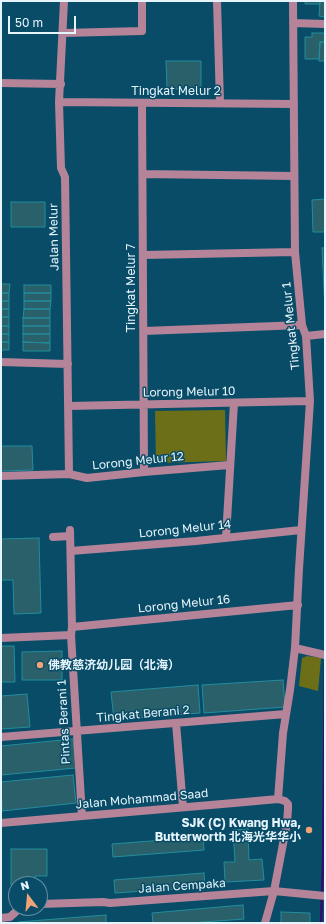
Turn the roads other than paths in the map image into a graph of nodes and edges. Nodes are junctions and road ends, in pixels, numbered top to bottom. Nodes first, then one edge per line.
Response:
1 (64, 1) edge
2 (142, 1) edge
3 (217, 1) edge
4 (293, 1) edge
5 (293, 23) junction
6 (325, 24) edge
7 (63, 33) junction
8 (1, 83) edge
9 (61, 84) junction
10 (59, 102) junction
11 (142, 103) junction
12 (220, 103) junction
13 (294, 104) junction
14 (143, 174) junction
15 (294, 176) junction
16 (295, 252) junction
17 (143, 255) junction
18 (302, 324) junction
19 (144, 331) junction
20 (325, 334) edge
21 (306, 336) junction
22 (1, 362) edge
23 (68, 364) junction
24 (310, 401) junction
25 (234, 403) junction
26 (144, 404) junction
27 (68, 406) junction
28 (229, 465) junction
29 (144, 472) junction
30 (69, 474) junction
31 (1, 476) edge
32 (301, 530) junction
33 (53, 537) dead end
34 (226, 538) junction
35 (71, 551) junction
36 (298, 605) junction
37 (72, 631) junction
38 (1, 638) edge
39 (296, 648) junction
40 (324, 655) edge
41 (286, 714) junction
42 (176, 723) junction
43 (77, 731) junction
44 (1, 737) edge
45 (282, 800) junction
46 (183, 807) junction
47 (82, 816) junction
48 (1, 824) edge
49 (274, 891) junction
50 (321, 896) edge
51 (48, 904) edge
52 (11, 916) edge
53 (1, 918) edge
54 (265, 923) edge

1 - 7 street, Jalan Melur
2 - 7 street
3 - 12 street
4 - 5 street, Tingkat Melur 1
5 - 6 street
5 - 13 street, Tingkat Melur 1
7 - 9 street, Jalan Melur
8 - 9 street
9 - 10 street, Jalan Melur
10 - 11 street, Tingkat Melur 2
10 - 23 street, Jalan Melur
11 - 12 street, Tingkat Melur 2
11 - 14 street, Tingkat Melur 7
12 - 13 street, Tingkat Melur 2
13 - 15 street, Tingkat Melur 1
14 - 15 street
14 - 17 street, Tingkat Melur 7
15 - 16 street, Tingkat Melur 1
16 - 17 street
16 - 18 street, Tingkat Melur 1
17 - 19 street, Tingkat Melur 7
18 - 19 street
18 - 21 street, Tingkat Melur 1
19 - 26 street, Tingkat Melur 7
20 - 21 street
21 - 24 street, Tingkat Melur 1
22 - 23 street
23 - 27 street, Jalan Melur
24 - 25 street, Lorong Melur 10
24 - 32 street, Tingkat Melur 1
25 - 26 street, Lorong Melur 10
25 - 28 street
26 - 27 street, Lorong Melur 10
26 - 29 street, Tingkat Melur 7
27 - 30 street, Jalan Melur
28 - 29 street, Lorong Melur 12
28 - 34 street
29 - 30 street, Lorong Melur 12
30 - 31 street, Lorong Melur 12
32 - 34 street, Lorong Melur 14
32 - 36 street, Tingkat Melur 1
33 - 35 street, Pintas Berani 1
34 - 35 street, Lorong Melur 14
35 - 37 street, Pintas Berani 1
36 - 37 street, Lorong Melur 16
36 - 39 street, Tingkat Melur 1
37 - 38 street, Lorong Melur 16
37 - 43 street, Pintas Berani 1
39 - 40 street
39 - 41 street, Tingkat Melur 1
41 - 42 street, Tingkat Berani 2
41 - 45 street, Tingkat Melur 1
42 - 43 street, Tingkat Berani 2
42 - 46 street
43 - 44 street, Tingkat Berani 2
43 - 47 street, Pintas Berani 1
45 - 46 street, Jalan Mohammad Saad
45 - 49 street, Tingkat Melur 1
46 - 47 street, Jalan Mohammad Saad
47 - 48 street, Jalan Mohammad Saad
49 - 50 street, Jalan Cempaka
49 - 51 street, Jalan Cempaka
49 - 54 street, Tingkat Melur 1
52 - 53 street

